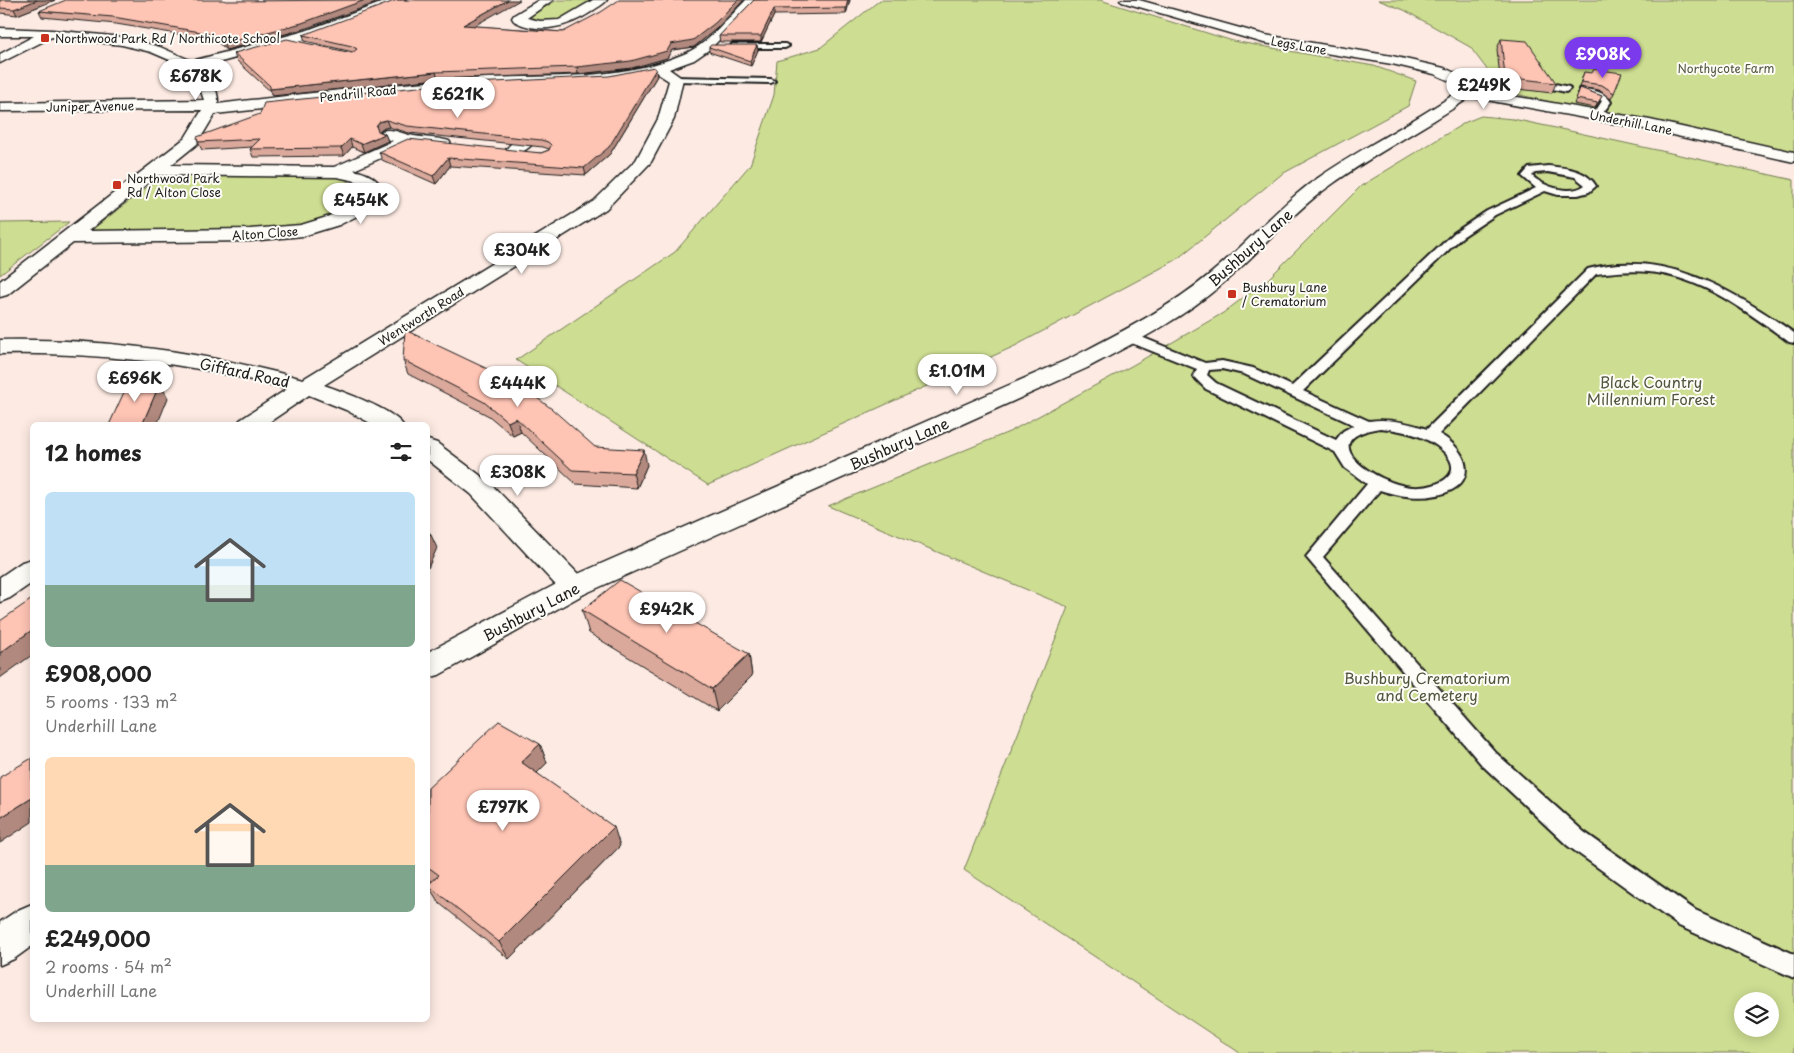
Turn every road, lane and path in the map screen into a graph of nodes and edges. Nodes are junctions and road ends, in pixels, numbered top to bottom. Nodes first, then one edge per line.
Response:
1 (400, 0) edge
2 (547, 0) edge
3 (601, 0) edge
4 (754, 0) edge
5 (1126, 0) edge
6 (17, 22) dead end
7 (0, 30) edge
8 (50, 33) junction
9 (286, 40) junction
10 (304, 44) edge
11 (727, 46) edge
12 (785, 46) dead end
13 (0, 59) edge
14 (190, 66) junction
15 (657, 68) junction
16 (676, 79) junction
17 (771, 81) dead end
18 (1555, 87) edge
19 (1566, 89) dead end
20 (1467, 92) junction
21 (1582, 92) edge
22 (0, 107) edge
23 (210, 108) junction
24 (1597, 115) junction
25 (388, 134) dead end
26 (408, 140) junction
27 (531, 145) edge
28 (456, 146) edge
29 (494, 150) edge
30 (1794, 157) edge
31 (156, 170) junction
32 (337, 172) junction
33 (1543, 188) junction
34 (70, 237) junction
35 (0, 291) edge
36 (1791, 335) edge
37 (1129, 337) junction
38 (0, 347) edge
39 (1204, 367) junction
40 (307, 386) junction
41 (1294, 392) junction
42 (253, 422) edge
43 (386, 422) edge
44 (1365, 425) junction
45 (1429, 436) junction
46 (1342, 449) junction
47 (430, 450) edge
48 (1377, 483) junction
49 (30, 570) edge
50 (574, 587) junction
51 (0, 591) edge
52 (430, 665) edge
53 (30, 924) edge
54 (0, 945) edge
55 (1794, 966) edge

1 - 9 street
2 - 3 street
4 - 15 street
5 - 20 street, Legs Lane
6 - 7 street
7 - 8 street
8 - 13 street
8 - 14 street
9 - 10 lane
9 - 14 street
11 - 12 lane
14 - 23 street
15 - 16 street
15 - 23 street, Pendrill Road
16 - 17 lane
16 - 40 street, Wentworth Road
18 - 19 lane
20 - 24 street, Underhill Lane
20 - 37 street, Bushbury Lane
21 - 24 lane
22 - 23 street, Juniper Avenue
23 - 31 street
24 - 30 street, Underhill Lane
25 - 26 street
26 - 28 street
26 - 32 street
27 - 29 street
31 - 32 street, Alton Close
31 - 34 street
32 - 34 street, Alton Close
33 - 33 lane
33 - 41 lane
34 - 35 street
36 - 45 lane
37 - 39 lane
37 - 50 street, Bushbury Lane
38 - 40 street, Giffard Road
39 - 41 lane
39 - 46 lane
40 - 42 street, Wentworth Road
40 - 43 street, Giffard Road
41 - 44 lane
44 - 45 lane
44 - 46 lane
45 - 48 lane
46 - 48 lane
47 - 50 street
48 - 55 lane
49 - 51 street
50 - 52 street, Bushbury Lane
53 - 54 street

